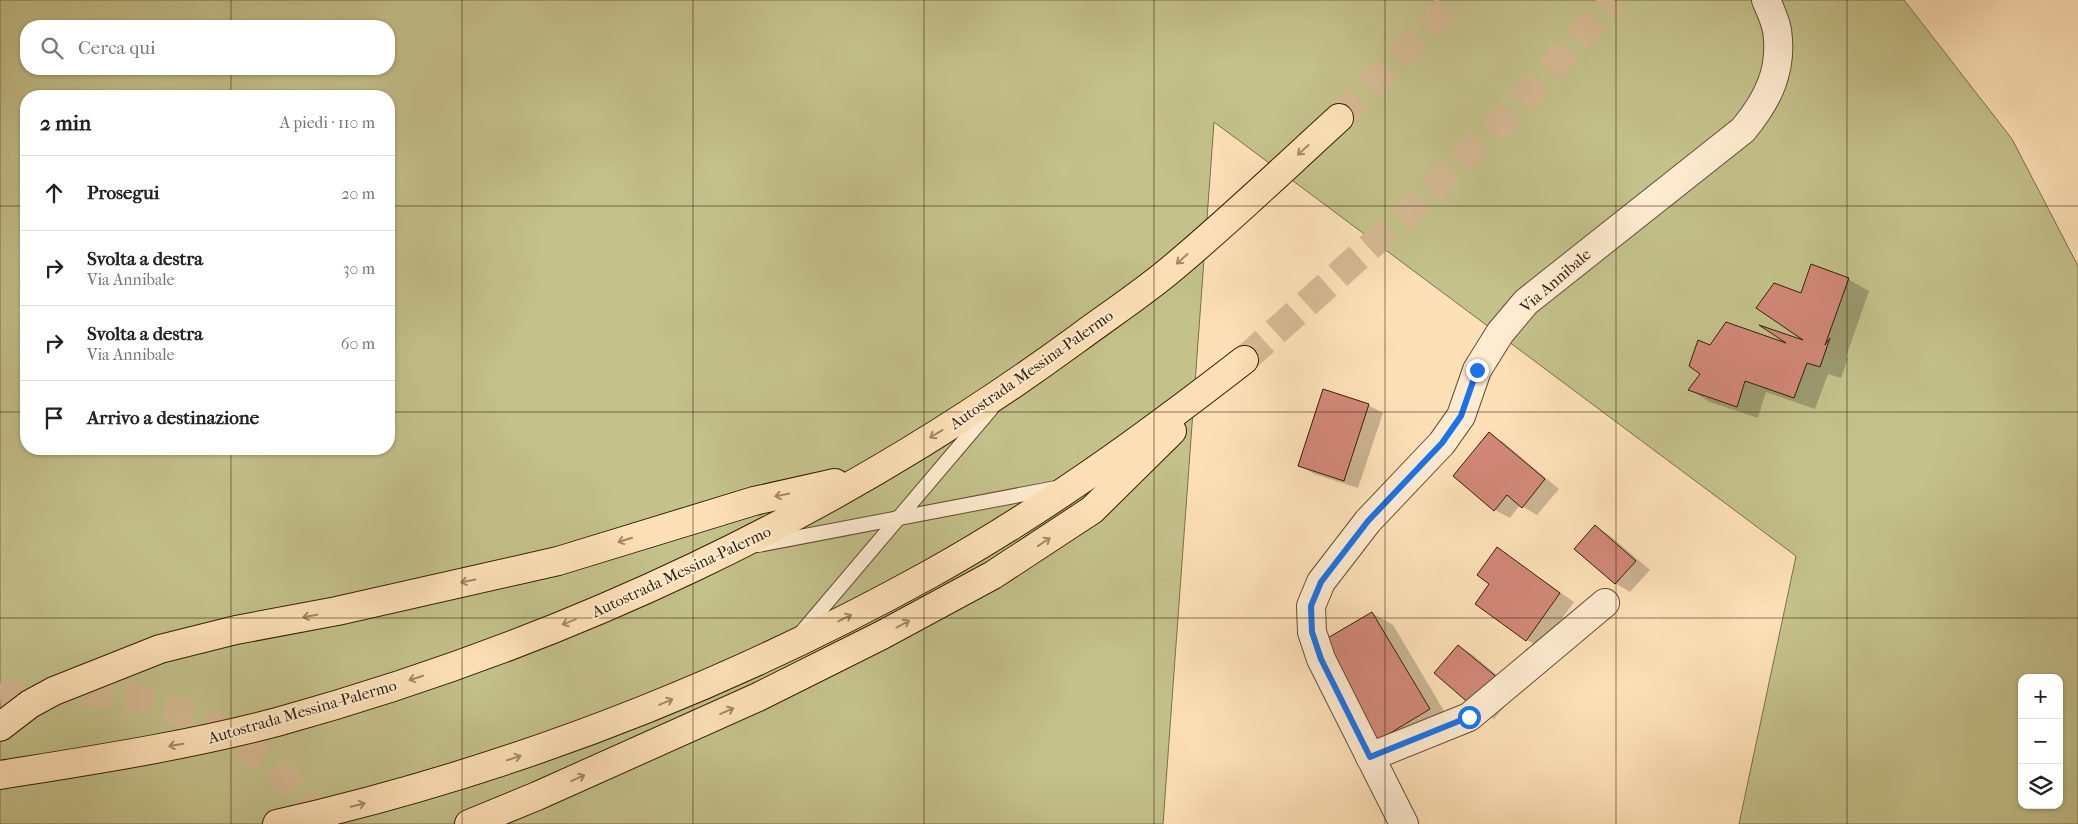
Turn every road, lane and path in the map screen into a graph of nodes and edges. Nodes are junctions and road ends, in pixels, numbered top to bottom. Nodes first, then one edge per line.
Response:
1 (1766, 0) edge
2 (1339, 118) tunnel mouth
3 (1008, 389) junction
4 (864, 477) junction
5 (1072, 485) junction
6 (899, 518) junction
7 (734, 550) junction
8 (1605, 603) dead end
9 (790, 646) junction
10 (0, 727) edge
11 (1370, 757) junction
12 (0, 775) edge
13 (277, 824) edge
14 (469, 824) edge
15 (1404, 824) edge

1 - 11 street, Via Annibale
2 -> 3 highway, Autostrada Messina-Palermo
3 -> 4 highway, Autostrada Messina-Palermo
3 - 6 lane
4 - 7 highway, Autostrada Messina-Palermo
4 -> 10 highway
5 - 6 lane
9 -> 5 highway
14 -> 5 highway
6 - 7 lane
6 - 9 lane
7 -> 12 highway, Autostrada Messina-Palermo
8 - 11 street
13 -> 9 highway
11 - 15 street, Via Annibale

